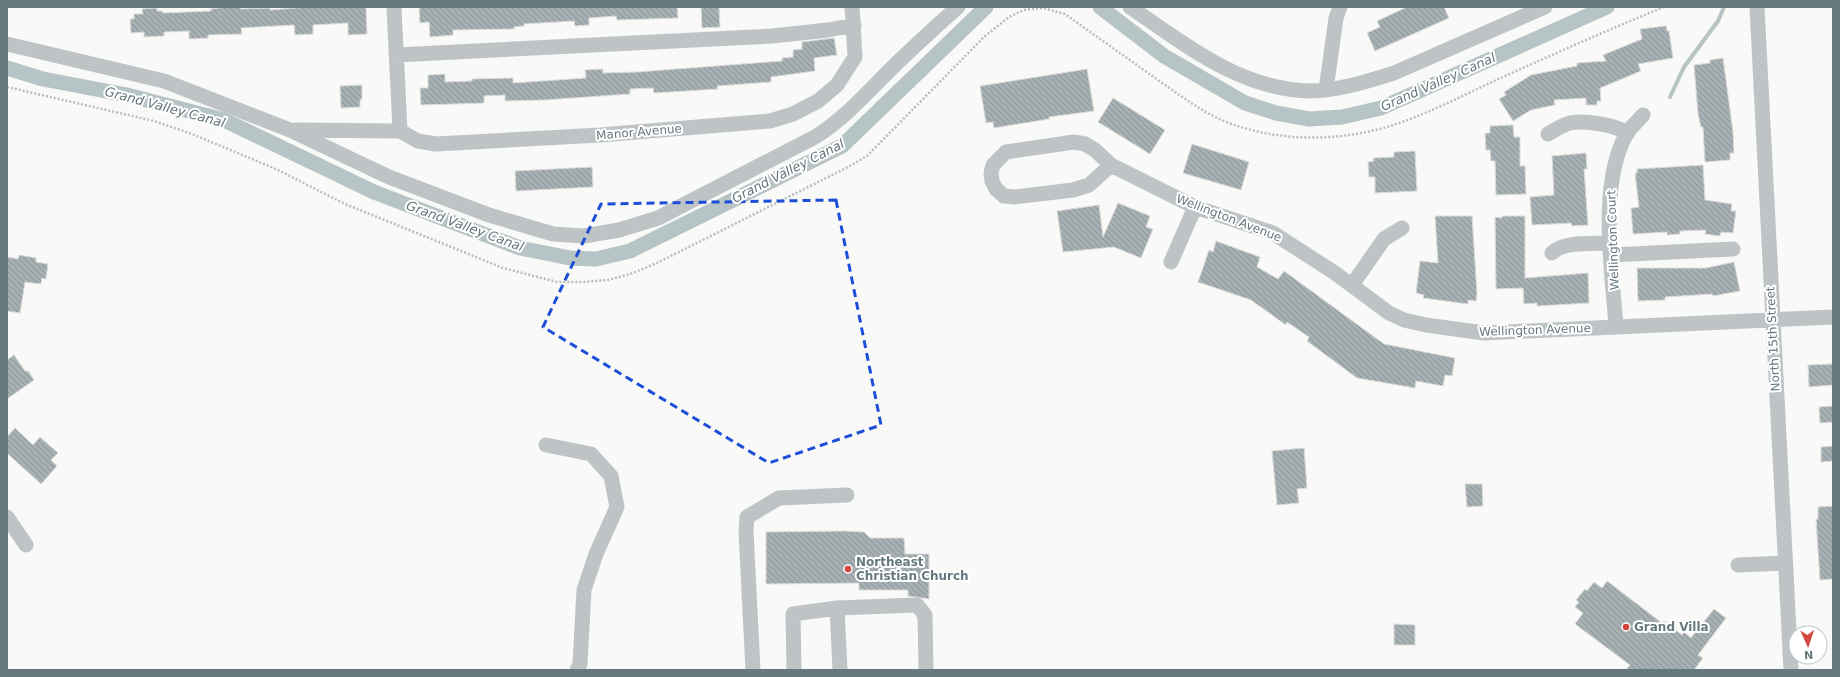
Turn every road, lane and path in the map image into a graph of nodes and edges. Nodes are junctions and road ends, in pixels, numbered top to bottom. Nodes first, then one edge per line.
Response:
1 (394, 7) edge
2 (852, 7) edge
3 (958, 7) edge
4 (1130, 7) edge
5 (1340, 7) edge
6 (1545, 7) edge
7 (1664, 7) edge
8 (1757, 7) edge
9 (854, 25) junction
10 (7, 44) edge
11 (396, 55) junction
12 (7, 87) edge
13 (1326, 90) junction
14 (1643, 114) dead end
15 (290, 130) junction
16 (400, 131) junction
17 (1628, 133) junction
18 (1548, 134) dead end
19 (1111, 164) junction
20 (1194, 207) junction
21 (1402, 228) dead end
22 (1611, 249) junction
23 (1733, 249) dead end
24 (1552, 252) dead end
25 (1171, 262) dead end
26 (1352, 285) junction
27 (1833, 317) edge
28 (1772, 320) junction
29 (1616, 326) junction
30 (546, 445) dead end
31 (847, 495) dead end
32 (7, 516) edge
33 (26, 545) dead end
34 (1785, 563) junction
35 (1738, 565) dead end
36 (837, 608) junction
37 (577, 670) edge
38 (753, 670) edge
39 (794, 670) edge
40 (840, 670) edge
41 (926, 670) edge
42 (1791, 670) edge

1 - 11 street
2 - 9 street
3 - 15 street
4 - 13 street
5 - 13 street
6 - 13 street
7 - 12 path
8 - 28 street, North 15th Street
9 - 11 street
9 - 16 street, Manor Avenue
10 - 15 street
11 - 16 street
14 - 17 street, Wellington Court
15 - 16 street
17 - 18 street
17 - 22 street, Wellington Court
19 - 19 street, Wellington Avenue
19 - 20 street, Wellington Avenue
20 - 25 street
20 - 26 street, Wellington Avenue
21 - 26 street
22 - 23 street
22 - 24 street
22 - 29 street, Wellington Court
26 - 29 street, Wellington Avenue
27 - 28 street, Wellington Avenue
28 - 29 street, Wellington Avenue
28 - 34 street, North 15th Street
30 - 37 street
31 - 38 street
32 - 33 street
34 - 35 street
34 - 42 street, North 15th Street
36 - 39 street
36 - 40 street
36 - 41 street

